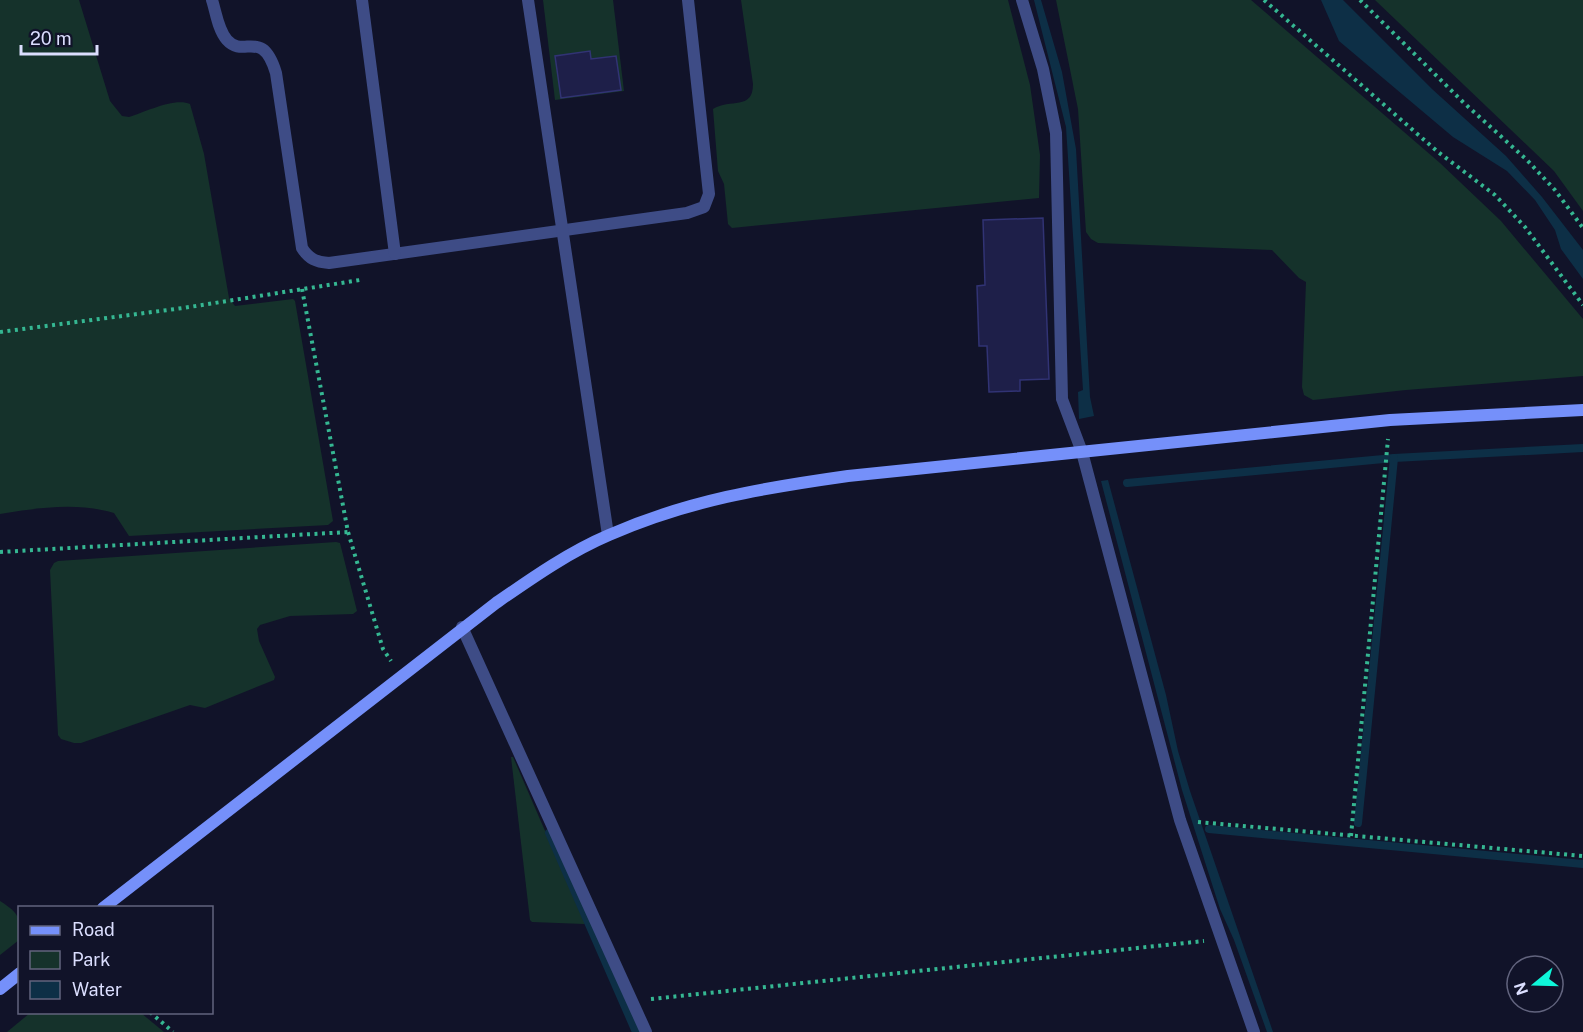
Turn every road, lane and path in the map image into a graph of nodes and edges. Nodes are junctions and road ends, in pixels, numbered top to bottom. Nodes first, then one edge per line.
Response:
1 (212, 0) edge
2 (362, 0) edge
3 (528, 0) edge
4 (688, 0) edge
5 (1022, 0) edge
6 (1264, 0) edge
7 (1360, 0) edge
8 (1583, 228) edge
9 (563, 231) junction
10 (395, 254) junction
11 (302, 290) dead end
12 (1583, 304) edge
13 (183, 308) dead end
14 (0, 332) edge
15 (1583, 410) edge
16 (1390, 420) junction
17 (1082, 452) junction
18 (348, 532) junction
19 (608, 535) junction
20 (0, 552) edge
21 (462, 627) junction
22 (383, 649) dead end
23 (1202, 822) dead end
24 (1351, 836) junction
25 (1583, 856) edge
26 (106, 906) edge
27 (1223, 939) junction
28 (18, 976) edge
29 (0, 989) edge
30 (633, 1001) junction
31 (152, 1014) edge
32 (173, 1032) edge
33 (646, 1032) edge
34 (1254, 1032) edge

1 - 10 street
2 - 10 street
3 - 9 street
4 - 9 street
5 - 17 street
6 - 12 path
7 - 8 path
9 - 10 street
9 - 19 street
11 - 18 path
13 - 14 path
15 - 16 street
16 - 17 street
16 - 24 path
17 - 19 street
17 - 27 street
18 - 20 path
18 - 22 path
19 - 21 street
21 - 26 street
21 - 30 street
23 - 24 path
24 - 25 path
27 - 30 path
27 - 34 street
28 - 29 street
30 - 33 street
31 - 32 path

